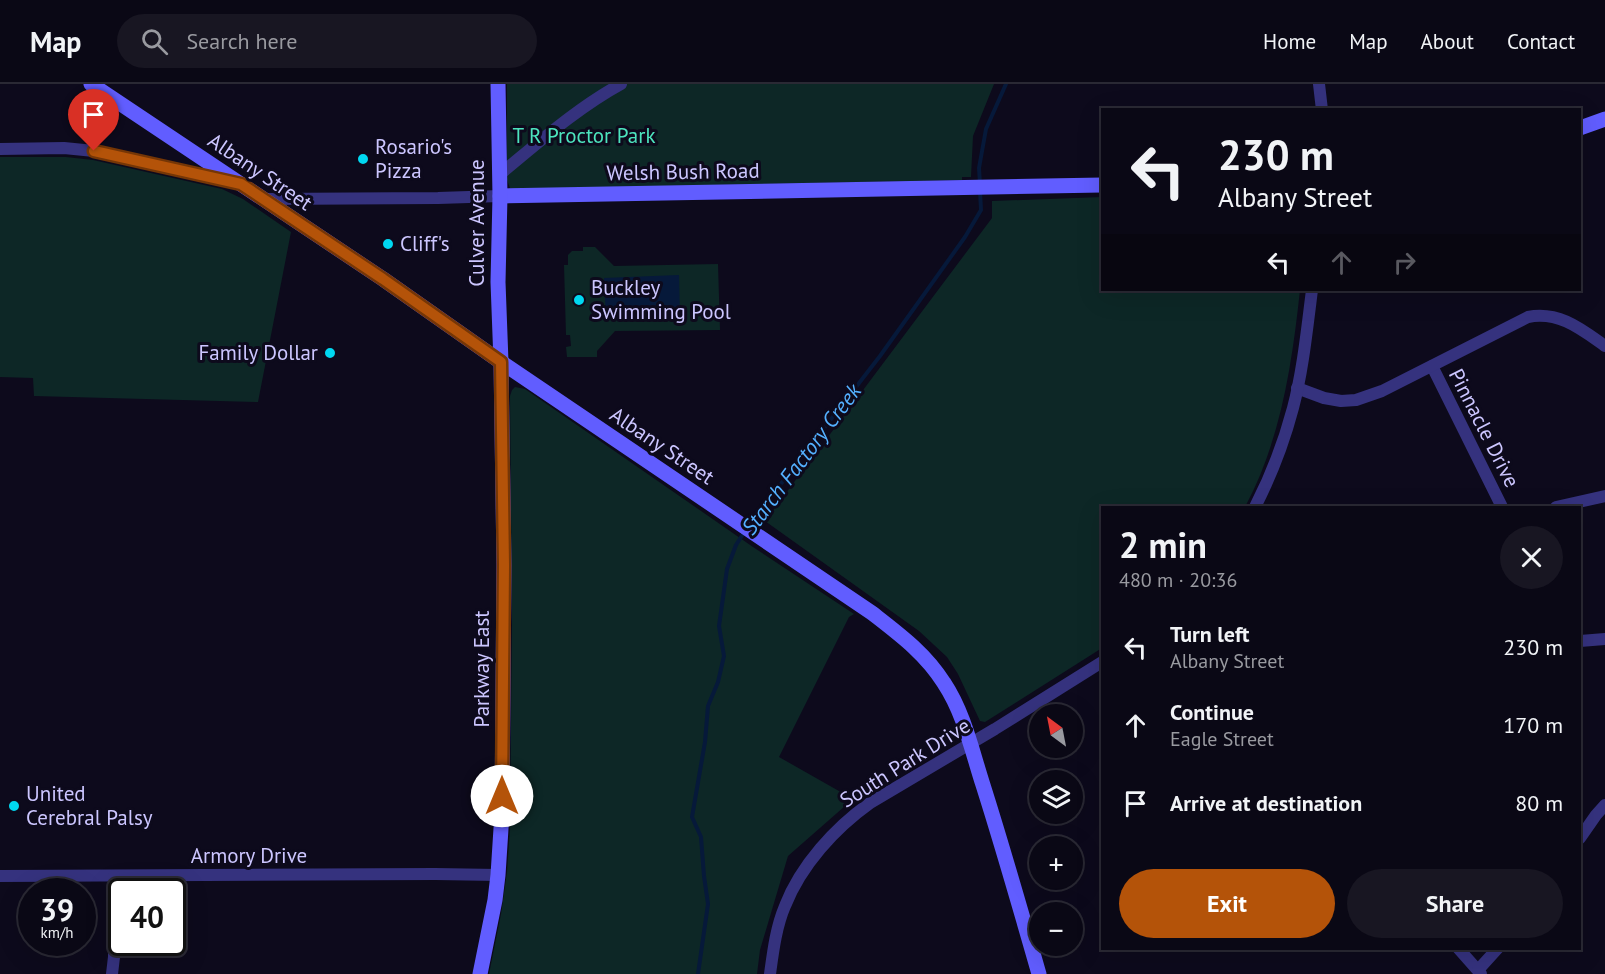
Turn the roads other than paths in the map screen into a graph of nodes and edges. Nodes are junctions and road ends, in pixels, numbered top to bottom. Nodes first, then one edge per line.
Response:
1 (91, 84) edge
2 (498, 84) edge
3 (621, 84) edge
4 (1318, 84) edge
5 (1322, 108) edge
6 (1605, 120) edge
7 (1581, 128) edge
8 (0, 149) edge
9 (499, 175) junction
10 (241, 184) junction
11 (1101, 185) edge
12 (500, 196) junction
13 (263, 199) junction
14 (1312, 291) edge
15 (1605, 346) edge
16 (501, 362) junction
17 (1432, 366) junction
18 (1297, 388) junction
19 (1605, 496) edge
20 (1256, 506) edge
21 (1502, 506) edge
22 (1560, 506) edge
23 (1605, 639) edge
24 (1581, 641) edge
25 (1101, 663) edge
26 (970, 743) junction
27 (1605, 805) edge
28 (1581, 837) edge
29 (498, 875) junction
30 (0, 876) edge
31 (114, 876) junction
32 (1460, 950) edge
33 (1496, 950) edge
34 (1480, 972) edge
35 (112, 974) edge
36 (480, 974) edge
37 (770, 974) edge
38 (1039, 974) edge

1 - 10 street, Albany Street
2 - 9 street, Culver Avenue
3 - 9 street
4 - 5 street
6 - 7 street
8 - 10 street
9 - 12 street, Culver Avenue
10 - 13 street, Albany Street
11 - 12 street, Welsh Bush Road
12 - 13 street, Welsh Bush Road
12 - 16 street, Culver Avenue
13 - 16 street, Albany Street
14 - 18 street
15 - 17 street
16 - 26 street, Albany Street
16 - 29 street, Parkway East
17 - 18 street
17 - 21 street, Pinnacle Drive
18 - 20 street
19 - 22 street
23 - 24 street
25 - 26 street, South Park Drive
26 - 37 street, South Park Drive
26 - 38 street, Albany Street
27 - 28 street
29 - 31 street, Armory Drive
29 - 36 street, Parkway East
30 - 31 street, Armory Drive
31 - 35 street
32 - 34 street
33 - 34 street

